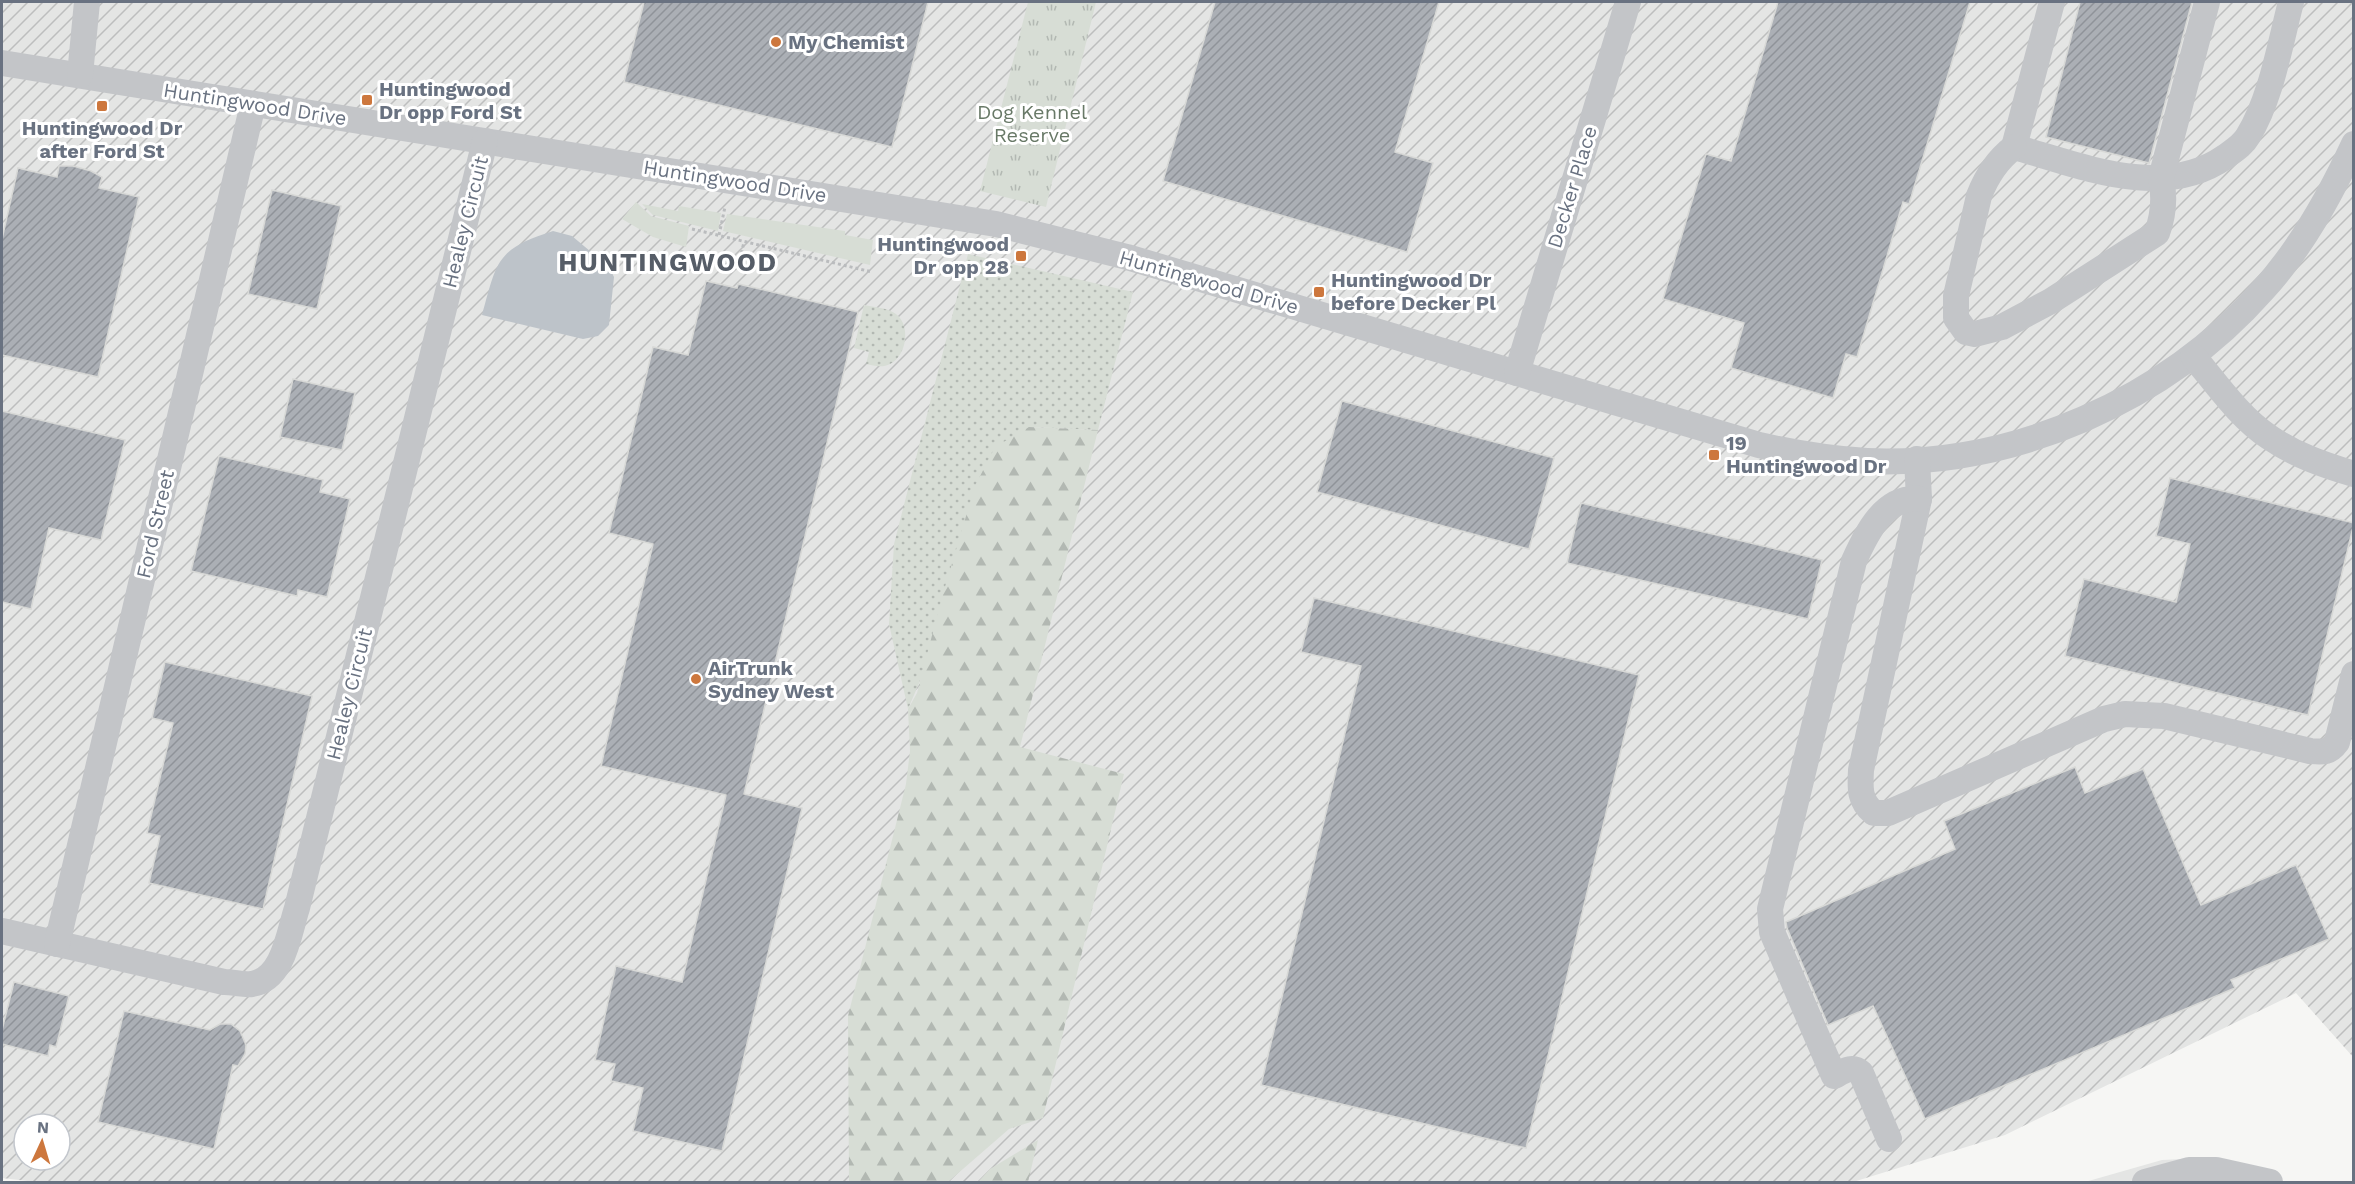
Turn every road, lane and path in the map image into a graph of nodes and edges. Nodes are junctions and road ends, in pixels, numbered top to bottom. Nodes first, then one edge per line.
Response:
1 (87, 2) edge
2 (1628, 2) edge
3 (2052, 2) edge
4 (2207, 2) edge
5 (2291, 2) edge
6 (2, 63) edge
7 (80, 75) junction
8 (253, 104) junction
9 (485, 141) junction
10 (2354, 144) edge
11 (2014, 147) junction
12 (2161, 178) junction
13 (725, 207) dead end
14 (692, 229) dead end
15 (719, 236) junction
16 (744, 242) junction
17 (740, 259) dead end
18 (872, 272) dead end
19 (2193, 356) junction
20 (1517, 373) junction
21 (1917, 459) junction
22 (2354, 474) edge
23 (1919, 499) junction
24 (2354, 674) edge
25 (2, 931) edge
26 (57, 944) junction
27 (1889, 1139) dead end
28 (2149, 1182) edge
29 (2270, 1182) edge

1 - 7 street
2 - 20 street, Decker Place
3 - 11 street
4 - 12 street
5 - 12 street
6 - 7 street, Huntingwood Drive
7 - 8 street, Huntingwood Drive
8 - 9 street, Huntingwood Drive
8 - 26 street, Ford Street
9 - 20 street, Huntingwood Drive
9 - 26 street, Healey Circuit
10 - 19 street, Huntingwood Drive
11 - 12 street
11 - 12 street
13 - 15 path
14 - 15 path
15 - 16 path
16 - 17 path
16 - 18 path
19 - 21 street, Huntingwood Drive
19 - 22 street
20 - 21 street, Huntingwood Drive
21 - 23 street
23 - 24 street
23 - 27 street
25 - 26 street, Healey Circuit
28 - 29 street

